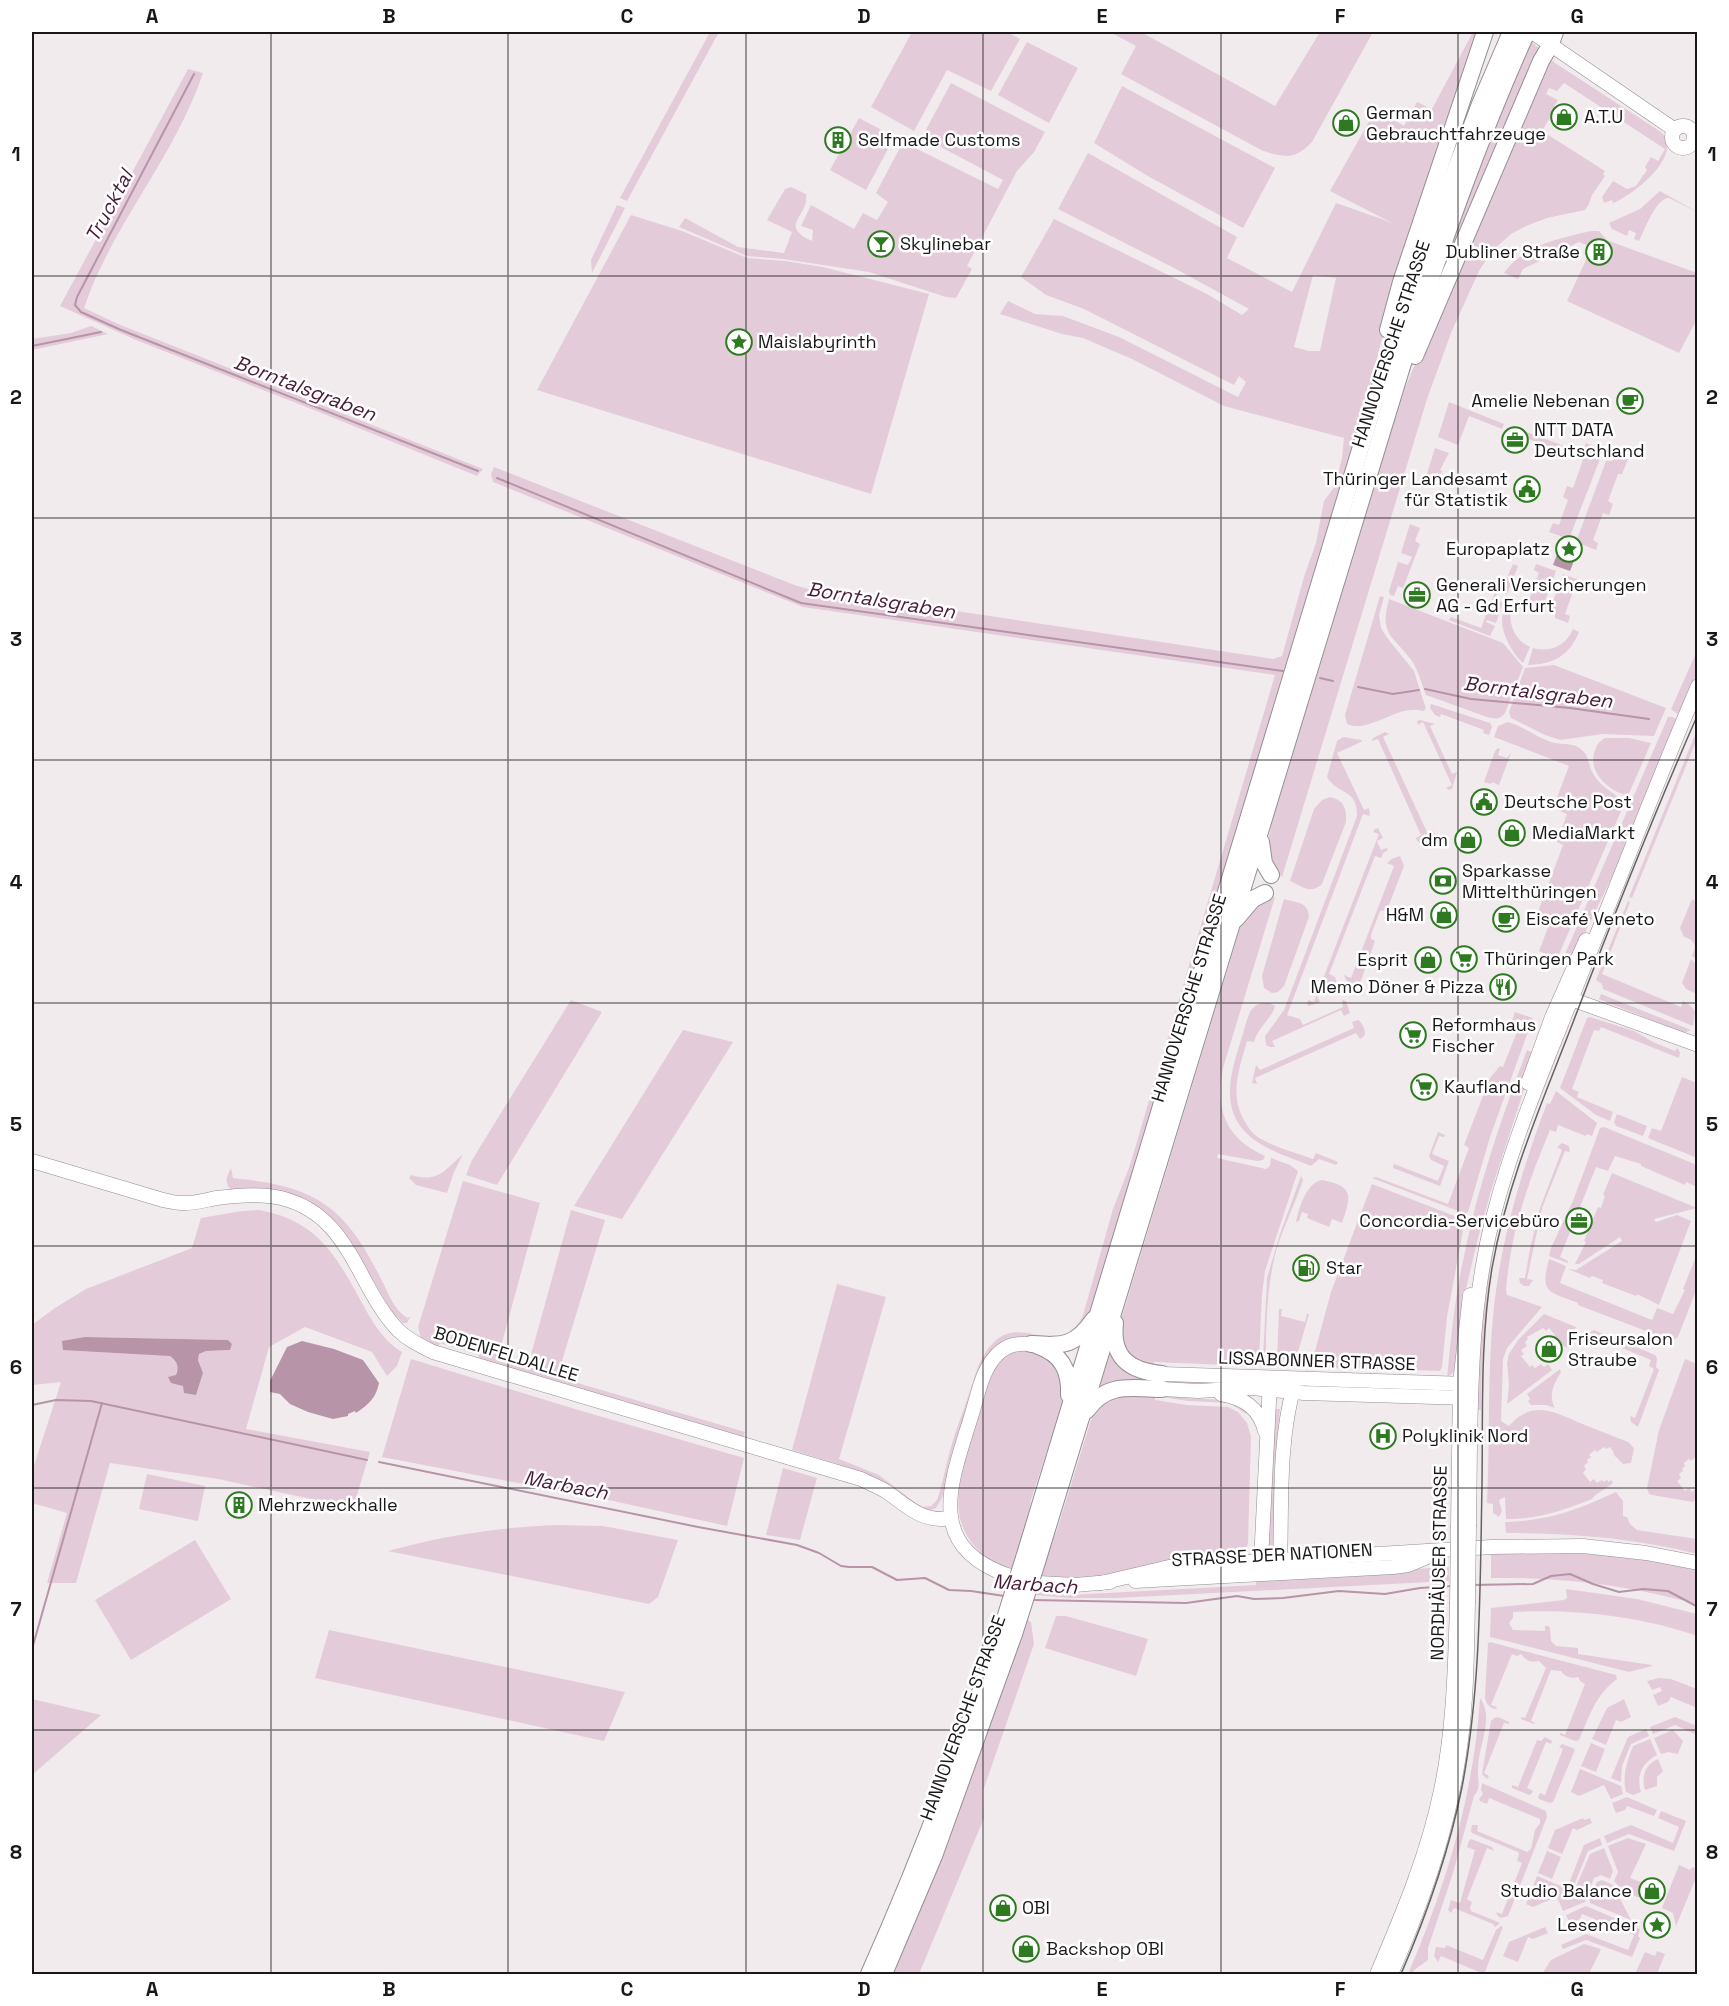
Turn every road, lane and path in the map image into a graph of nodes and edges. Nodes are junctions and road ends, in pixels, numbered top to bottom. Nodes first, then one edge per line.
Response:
1 (1485, 32) edge
2 (1527, 32) edge
3 (1532, 32) edge
4 (1553, 38) edge
5 (1511, 42) edge
6 (1695, 143) edge
7 (1374, 407) junction
8 (1387, 420) junction
9 (1698, 686) edge
10 (1263, 826) junction
11 (1271, 875) dead end
12 (1265, 893) dead end
13 (1230, 930) junction
14 (1566, 997) junction
15 (1698, 1045) edge
16 (32, 1161) edge
17 (1109, 1305) junction
18 (1031, 1344) junction
19 (1162, 1381) junction
20 (1269, 1383) junction
21 (1466, 1384) junction
22 (1294, 1385) junction
23 (1198, 1390) junction
24 (1465, 1398) junction
25 (1076, 1413) junction
26 (1266, 1436) junction
27 (951, 1518) junction
28 (1698, 1563) edge
29 (1271, 1566) junction
30 (1010, 1576) dead end
31 (1039, 1583) dead end
32 (1462, 1604) junction
33 (1007, 1633) junction
34 (869, 1974) edge
35 (884, 1974) edge
36 (1377, 1974) edge
37 (1391, 1974) edge

1 - 7 highway
2 - 5 highway, HANNOVERSCHE STRASSE
3 - 4 main road
4 - 6 main road
4 - 8 highway
5 - 7 highway, HANNOVERSCHE STRASSE
5 - 8 highway, HANNOVERSCHE STRASSE
7 - 17 highway, HANNOVERSCHE STRASSE
8 - 10 highway, HANNOVERSCHE STRASSE
9 - 14 main road, NORDHÄUSER STRASSE
10 - 11 highway
10 - 13 highway, HANNOVERSCHE STRASSE
12 - 13 highway
13 - 17 highway, HANNOVERSCHE STRASSE
14 - 15 main road
14 - 21 main road, NORDHÄUSER STRASSE
16 - 27 main road, BODENFELDALLEE
17 - 18 highway
17 - 19 highway
17 - 25 highway, HANNOVERSCHE STRASSE
18 - 25 highway
18 - 27 main road
19 - 20 main road, LISSABONNER STRASSE
19 - 23 main road, LISSABONNER STRASSE
19 - 25 highway
20 - 22 main road, LISSABONNER STRASSE
20 - 23 main road, LISSABONNER STRASSE
20 - 26 main road
21 - 22 main road, LISSABONNER STRASSE
21 - 24 main road, NORDHÄUSER STRASSE
22 - 24 main road, LISSABONNER STRASSE
22 - 29 main road
23 - 26 main road
24 - 32 main road, NORDHÄUSER STRASSE, bridge
25 - 33 highway, HANNOVERSCHE STRASSE, bridge
26 - 29 main road
27 - 30 main road
28 - 29 main road, STRASSE DER NATIONEN
29 - 31 main road, STRASSE DER NATIONEN
32 - 36 main road, NORDHÄUSER STRASSE
32 - 37 main road, NORDHÄUSER STRASSE
33 - 34 highway, HANNOVERSCHE STRASSE
33 - 35 highway, HANNOVERSCHE STRASSE

